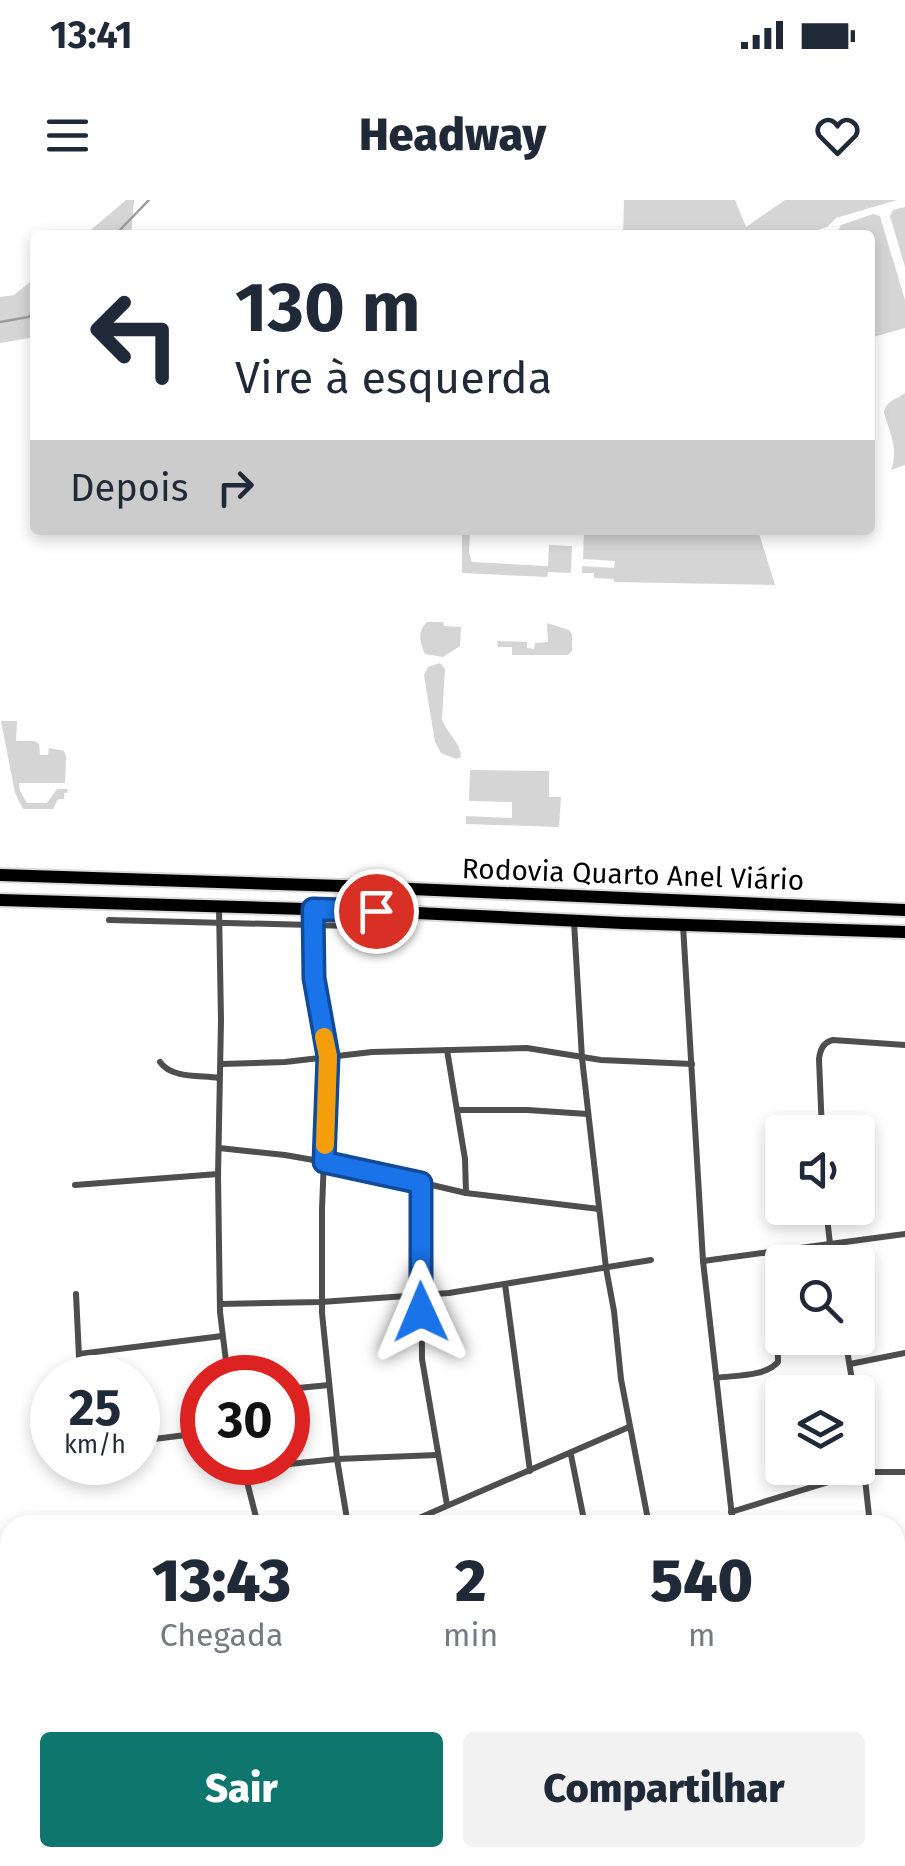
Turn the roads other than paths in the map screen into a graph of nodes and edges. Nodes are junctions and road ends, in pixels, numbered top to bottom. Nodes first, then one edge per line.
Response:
1 (0, 874) edge
2 (15, 875) junction
3 (342, 886) junction
4 (608, 897) junction
5 (0, 900) edge
6 (17, 900) junction
7 (674, 900) junction
8 (219, 907) junction
9 (313, 909) junction
10 (342, 910) junction
11 (905, 910) edge
12 (109, 920) dead end
13 (574, 920) junction
14 (606, 922) junction
15 (218, 923) junction
16 (683, 924) junction
17 (312, 925) junction
18 (390, 928) dead end
19 (905, 932) edge
20 (905, 1045) edge
21 (446, 1050) junction
22 (328, 1056) junction
23 (582, 1058) junction
24 (160, 1062) dead end
25 (221, 1064) junction
26 (692, 1064) junction
27 (220, 1078) junction
28 (457, 1110) junction
29 (588, 1114) junction
30 (821, 1115) edge
31 (219, 1148) junction
32 (324, 1162) junction
33 (218, 1174) junction
34 (421, 1183) junction
35 (75, 1185) dead end
36 (466, 1193) junction
37 (599, 1209) junction
38 (905, 1234) edge
39 (835, 1245) edge
40 (765, 1253) edge
41 (651, 1260) dead end
42 (703, 1261) junction
43 (606, 1268) junction
44 (506, 1284) junction
45 (76, 1294) dead end
46 (420, 1295) junction
47 (321, 1302) junction
48 (220, 1304) junction
49 (222, 1336) junction
50 (905, 1353) edge
51 (80, 1354) joint
52 (225, 1355) edge
53 (778, 1355) edge
54 (848, 1355) edge
55 (850, 1364) junction
56 (852, 1375) edge
57 (716, 1378) junction
58 (329, 1385) junction
59 (310, 1386) edge
60 (630, 1427) junction
61 (571, 1454) junction
62 (437, 1455) junction
63 (338, 1459) junction
64 (310, 1461) edge
65 (530, 1471) junction
66 (875, 1472) edge
67 (905, 1472) edge
68 (247, 1485) edge
69 (821, 1485) edge
70 (866, 1485) edge
71 (446, 1506) junction
72 (731, 1512) junction
73 (255, 1515) edge
74 (346, 1515) edge
75 (426, 1515) edge
76 (583, 1515) edge
77 (647, 1515) edge
78 (731, 1515) edge
79 (869, 1515) edge

1 - 2 highway, Rodovia Quarto Anel Viário
2 - 3 highway, Rodovia Quarto Anel Viário
2 - 6 highway
3 - 4 highway, Rodovia Quarto Anel Viário
3 - 10 highway
4 - 7 highway, Rodovia Quarto Anel Viário
4 - 14 highway
5 - 6 highway, Rodovia Quarto Anel Viário
6 - 8 highway, Rodovia Quarto Anel Viário
7 - 11 highway, Rodovia Quarto Anel Viário
7 - 16 highway
8 - 9 highway, Rodovia Quarto Anel Viário
8 - 15 street
9 - 10 highway, Rodovia Quarto Anel Viário
9 - 17 street
10 - 13 highway, Rodovia Quarto Anel Viário
12 - 15 street
13 - 14 highway, Rodovia Quarto Anel Viário
13 - 23 street
14 - 16 highway, Rodovia Quarto Anel Viário
15 - 17 street
15 - 25 street
16 - 19 highway, Rodovia Quarto Anel Viário
16 - 26 street
17 - 18 street
17 - 22 street
20 - 30 street
21 - 22 street
21 - 23 street
21 - 28 street
22 - 25 street
22 - 32 street
23 - 26 street
23 - 29 street
24 - 27 street
25 - 27 street
26 - 42 street
27 - 31 street
28 - 29 street
28 - 36 street
29 - 37 street
31 - 32 street
31 - 33 street
32 - 34 street
32 - 47 street
33 - 35 street
33 - 48 street
34 - 36 street
34 - 46 street
36 - 37 street
37 - 43 street
38 - 39 street
40 - 42 street
41 - 43 street
42 - 57 street
43 - 44 street
43 - 60 street
44 - 46 street
44 - 65 street
45 - 51 street
46 - 47 street
46 - 62 street
47 - 48 street
47 - 58 street
48 - 49 street
49 - 51 street
49 - 52 street
50 - 55 street
53 - 57 street
54 - 55 street
55 - 56 street
57 - 72 street
58 - 59 street
58 - 63 street
60 - 61 street
60 - 77 street
61 - 65 street
61 - 76 street
62 - 63 street
62 - 71 street
63 - 64 street
63 - 74 street
65 - 71 street
66 - 67 street
68 - 73 street
69 - 72 street
70 - 79 street
71 - 75 street
72 - 78 street

